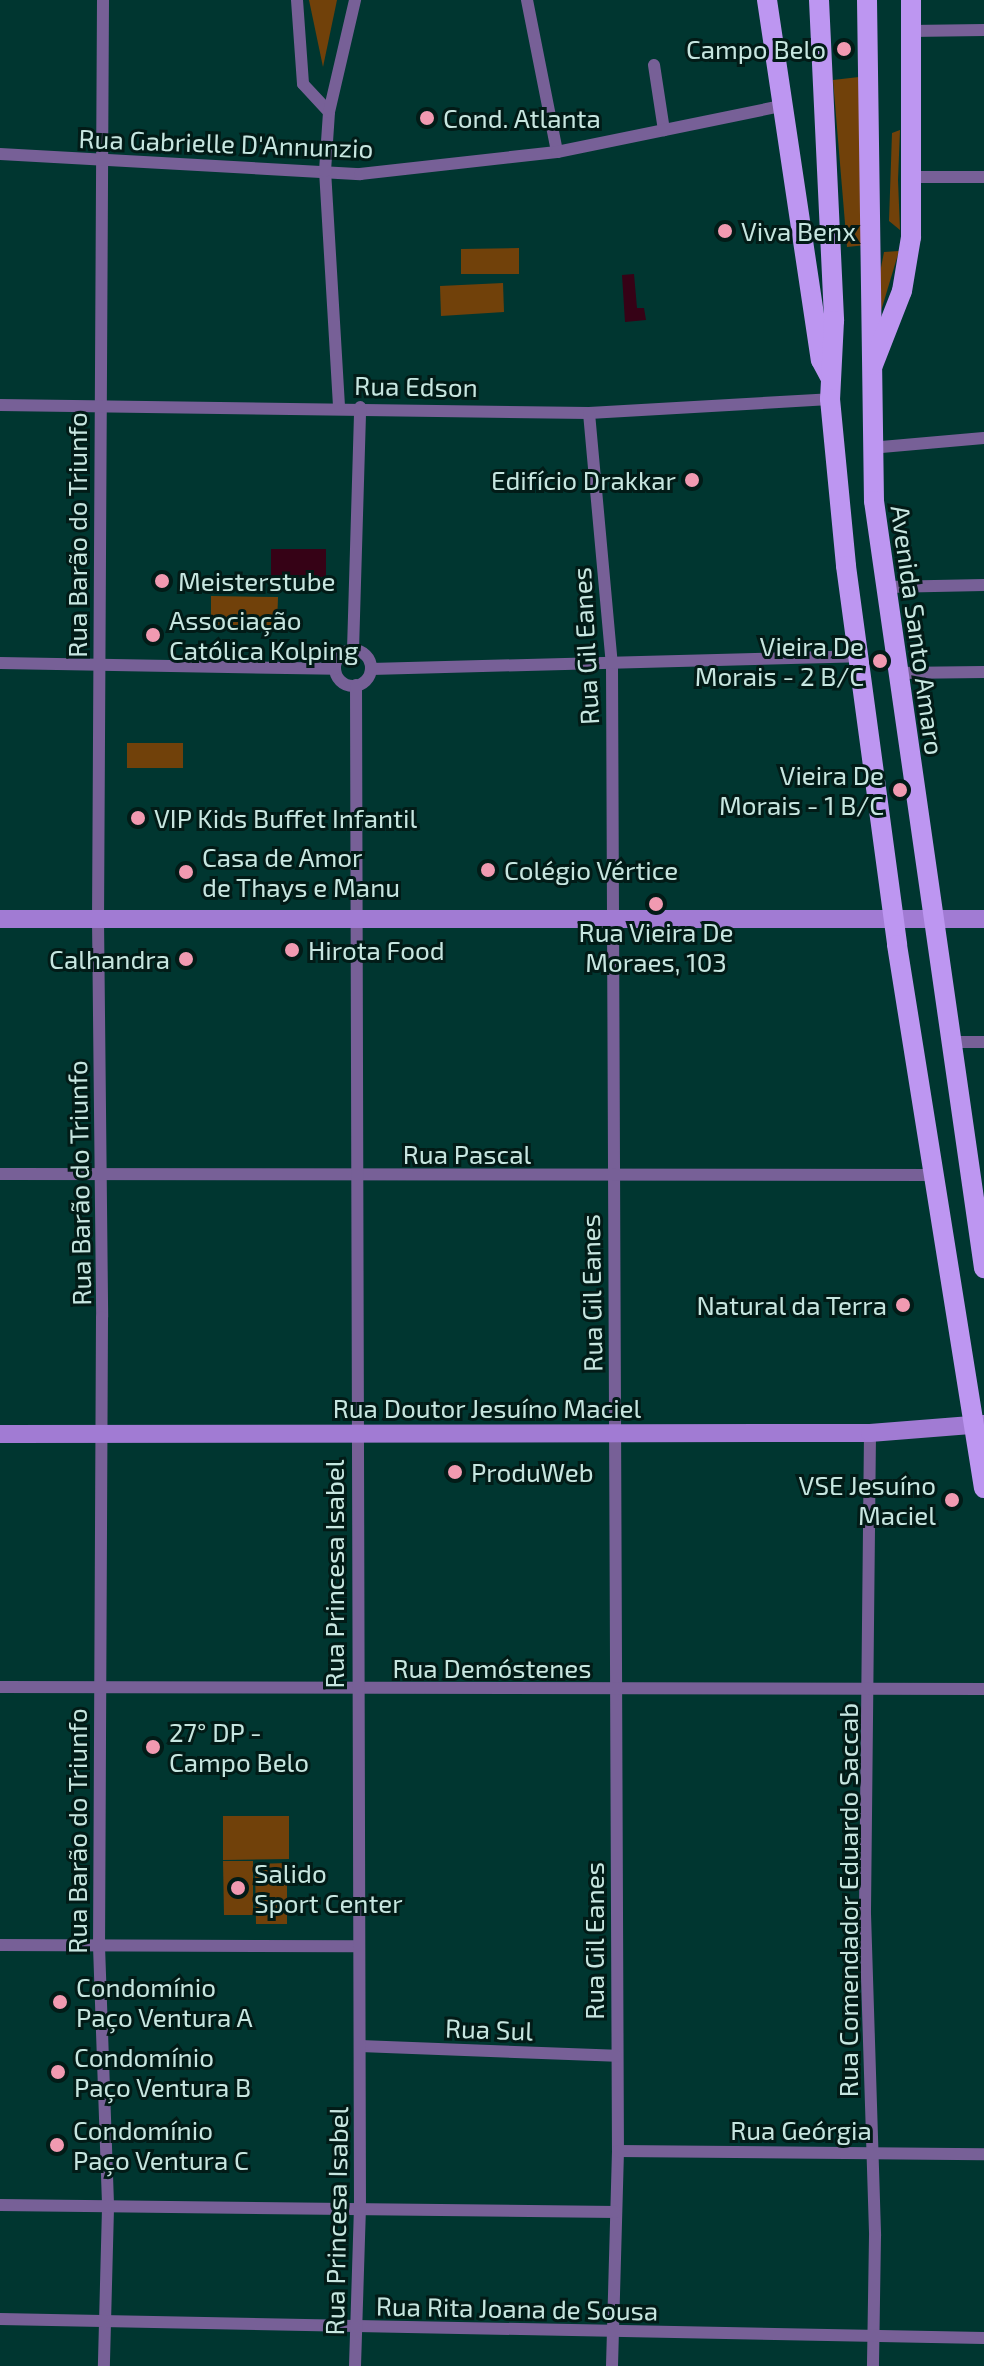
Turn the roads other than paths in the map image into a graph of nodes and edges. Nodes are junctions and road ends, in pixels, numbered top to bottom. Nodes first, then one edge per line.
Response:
1 (103, 0) edge
2 (297, 0) edge
3 (355, 0) edge
4 (527, 0) edge
5 (767, 0) edge
6 (819, 0) edge
7 (867, 0) edge
8 (911, 0) edge
9 (984, 30) edge
10 (910, 31) junction
11 (654, 65) dead end
12 (781, 106) junction
13 (329, 112) junction
14 (664, 130) junction
15 (557, 152) junction
16 (0, 154) edge
17 (102, 161) junction
18 (325, 171) junction
19 (911, 177) junction
20 (984, 177) edge
21 (870, 372) junction
22 (831, 379) junction
23 (0, 405) edge
24 (100, 405) junction
25 (339, 406) junction
26 (360, 407) junction
27 (589, 413) junction
28 (984, 438) edge
29 (870, 448) junction
30 (984, 585) edge
31 (885, 587) junction
32 (353, 650) junction
33 (859, 656) junction
34 (98, 661) junction
35 (0, 663) edge
36 (612, 665) junction
37 (335, 669) junction
38 (371, 669) junction
39 (984, 672) edge
40 (897, 673) junction
41 (356, 685) junction
42 (894, 917) junction
43 (0, 919) edge
44 (98, 919) junction
45 (614, 919) junction
46 (933, 919) junction
47 (984, 919) edge
48 (354, 922) junction
49 (953, 1042) junction
50 (984, 1042) edge
51 (977, 1167) edge
52 (0, 1174) edge
53 (101, 1174) junction
54 (356, 1175) junction
55 (933, 1175) junction
56 (612, 1177) junction
57 (984, 1268) edge
58 (101, 1433) junction
59 (870, 1433) junction
60 (0, 1434) edge
61 (356, 1434) junction
62 (615, 1434) junction
63 (976, 1436) edge
64 (984, 1488) edge
65 (99, 1686) junction
66 (0, 1687) edge
67 (984, 1689) edge
68 (355, 1690) junction
69 (616, 1690) junction
70 (869, 1690) junction
71 (0, 1945) edge
72 (99, 1946) junction
73 (358, 1946) junction
74 (360, 2046) junction
75 (616, 2056) junction
76 (618, 2151) junction
77 (873, 2152) junction
78 (984, 2154) edge
79 (0, 2205) edge
80 (108, 2208) junction
81 (360, 2211) junction
82 (616, 2212) junction
83 (0, 2319) edge
84 (105, 2319) junction
85 (357, 2326) junction
86 (613, 2334) junction
87 (875, 2334) junction
88 (984, 2338) edge
89 (104, 2366) edge
90 (355, 2366) edge
91 (612, 2366) edge
92 (873, 2366) edge

1 - 17 street, Rua Barão do Triunfo
2 - 13 street
3 - 13 street
4 - 15 street
5 - 12 main road
6 - 22 main road
7 - 21 main road
8 - 10 main road, Avenida Santo Amaro
9 - 10 street
10 - 19 main road, Avenida Santo Amaro
11 - 14 street
12 - 14 street, Rua Gabrielle D'Annunzio
12 - 22 main road
13 - 18 street
14 - 15 street, Rua Gabrielle D'Annunzio
15 - 18 street, Rua Gabrielle D'Annunzio
16 - 17 street, Rua Gabrielle D'Annunzio
17 - 18 street, Rua Gabrielle D'Annunzio
17 - 24 street, Rua Barão do Triunfo
18 - 25 street
19 - 20 street
19 - 21 main road, Avenida Santo Amaro
21 - 29 main road, Avenida Santo Amaro
22 - 27 street, Rua Edson
22 - 33 main road
23 - 24 street, Rua Edson
24 - 25 street, Rua Edson
24 - 34 street, Rua Barão do Triunfo
25 - 26 street, Rua Edson
26 - 27 street, Rua Edson
26 - 32 street
27 - 36 street, Rua Gil Eanes
28 - 29 street
29 - 31 main road, Avenida Santo Amaro
30 - 31 street
31 - 40 main road, Avenida Santo Amaro
32 - 37 street
32 - 38 street
33 - 36 street
33 - 42 main road
34 - 35 street
34 - 37 street
34 - 44 street, Rua Barão do Triunfo
36 - 38 street
36 - 45 street, Rua Gil Eanes
37 - 41 street
38 - 41 street
39 - 40 street
40 - 46 main road, Avenida Santo Amaro
41 - 48 street, Rua Princesa Isabel
42 - 45 street
42 - 46 street
42 - 55 main road
43 - 44 street
44 - 48 street
44 - 53 street, Rua Barão do Triunfo
45 - 48 street
45 - 56 street, Rua Gil Eanes
46 - 47 street
46 - 49 main road, Avenida Santo Amaro
48 - 54 street, Rua Princesa Isabel
49 - 50 street
49 - 51 main road, Avenida Santo Amaro
51 - 57 main road, Avenida Santo Amaro
52 - 53 street, Rua Pascal
53 - 54 street, Rua Pascal
53 - 58 street, Rua Barão do Triunfo
54 - 56 street, Rua Pascal
54 - 61 street, Rua Princesa Isabel
55 - 56 street, Rua Pascal
55 - 63 main road
56 - 62 street, Rua Gil Eanes
58 - 60 street, Rua Doutor Jesuíno Maciel
58 - 61 street, Rua Doutor Jesuíno Maciel
58 - 65 street, Rua Barão do Triunfo
59 - 62 street, Rua Doutor Jesuíno Maciel
59 - 63 street, Rua Doutor Jesuíno Maciel
59 - 70 street, Rua Comendador Eduardo Saccab
61 - 62 street, Rua Doutor Jesuíno Maciel
61 - 68 street, Rua Princesa Isabel
62 - 69 street, Rua Gil Eanes
63 - 64 main road
65 - 66 street, Rua Demóstenes
65 - 68 street, Rua Demóstenes
65 - 72 street, Rua Barão do Triunfo
67 - 70 street, Rua Demóstenes
68 - 69 street, Rua Demóstenes
68 - 73 street, Rua Princesa Isabel
69 - 70 street, Rua Demóstenes
69 - 75 street, Rua Gil Eanes
70 - 77 street, Rua Comendador Eduardo Saccab
71 - 72 street
72 - 73 street
72 - 80 street, Rua Barão do Triunfo
73 - 74 street, Rua Princesa Isabel
74 - 75 street, Rua Sul
74 - 81 street, Rua Princesa Isabel
75 - 76 street, Rua Gil Eanes
76 - 77 street, Rua Geórgia
76 - 82 street, Rua Gil Eanes
77 - 78 street, Rua Geórgia
77 - 87 street, Rua Comendador Eduardo Saccab
79 - 80 street
80 - 81 street
80 - 84 street, Rua Barão do Triunfo
81 - 82 street
81 - 85 street, Rua Princesa Isabel
82 - 86 street, Rua Gil Eanes
83 - 84 street, Rua Rita Joana de Sousa
84 - 85 street, Rua Rita Joana de Sousa
84 - 89 street, Rua Barão do Triunfo
85 - 86 street, Rua Rita Joana de Sousa
85 - 90 street, Rua Princesa Isabel
86 - 87 street, Rua Rita Joana de Sousa
86 - 91 street, Rua Gil Eanes
87 - 88 street, Rua Rita Joana de Sousa
87 - 92 street, Rua Comendador Eduardo Saccab

